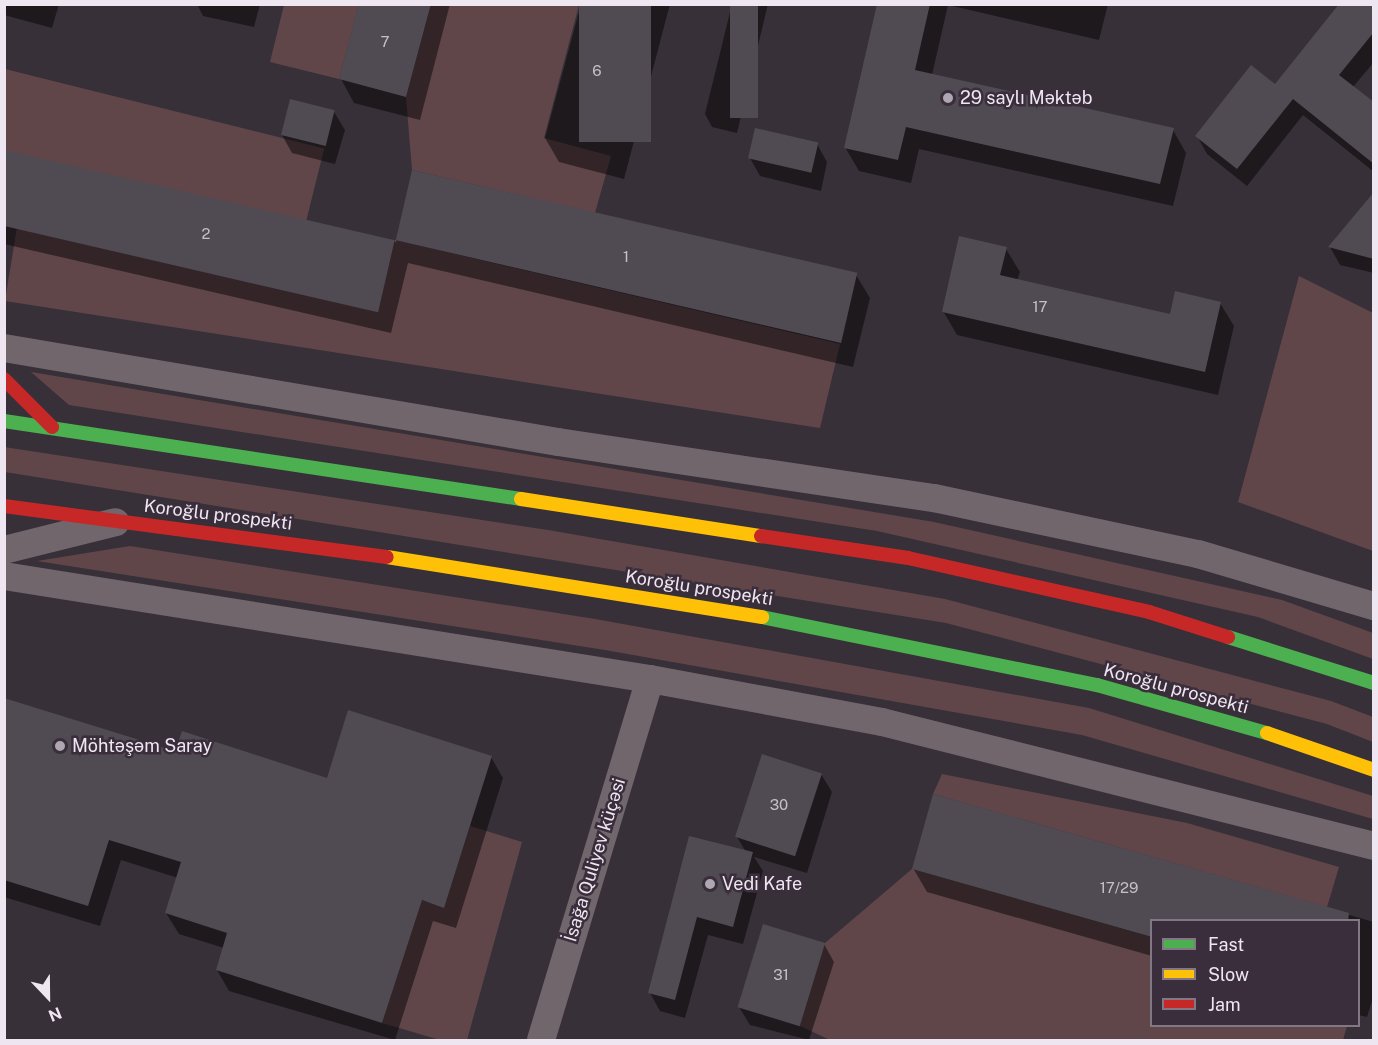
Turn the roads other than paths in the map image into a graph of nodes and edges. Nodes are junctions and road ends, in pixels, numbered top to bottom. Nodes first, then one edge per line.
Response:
1 (4, 348) edge
2 (4, 379) edge
3 (4, 421) edge
4 (52, 428) junction
5 (4, 506) edge
6 (122, 521) junction
7 (4, 550) edge
8 (4, 576) edge
9 (1374, 606) edge
10 (650, 679) junction
11 (1374, 683) edge
12 (1374, 770) edge
13 (1374, 846) edge
14 (541, 1041) edge

1 - 9 street
2 - 4 main road
3 - 4 main road
4 - 11 main road
5 - 6 main road, Koroğlu prospekti
6 - 7 street
6 - 12 main road, Koroğlu prospekti
8 - 10 street
10 - 13 street
10 - 14 street, İsağa Quliyev küçəsi

